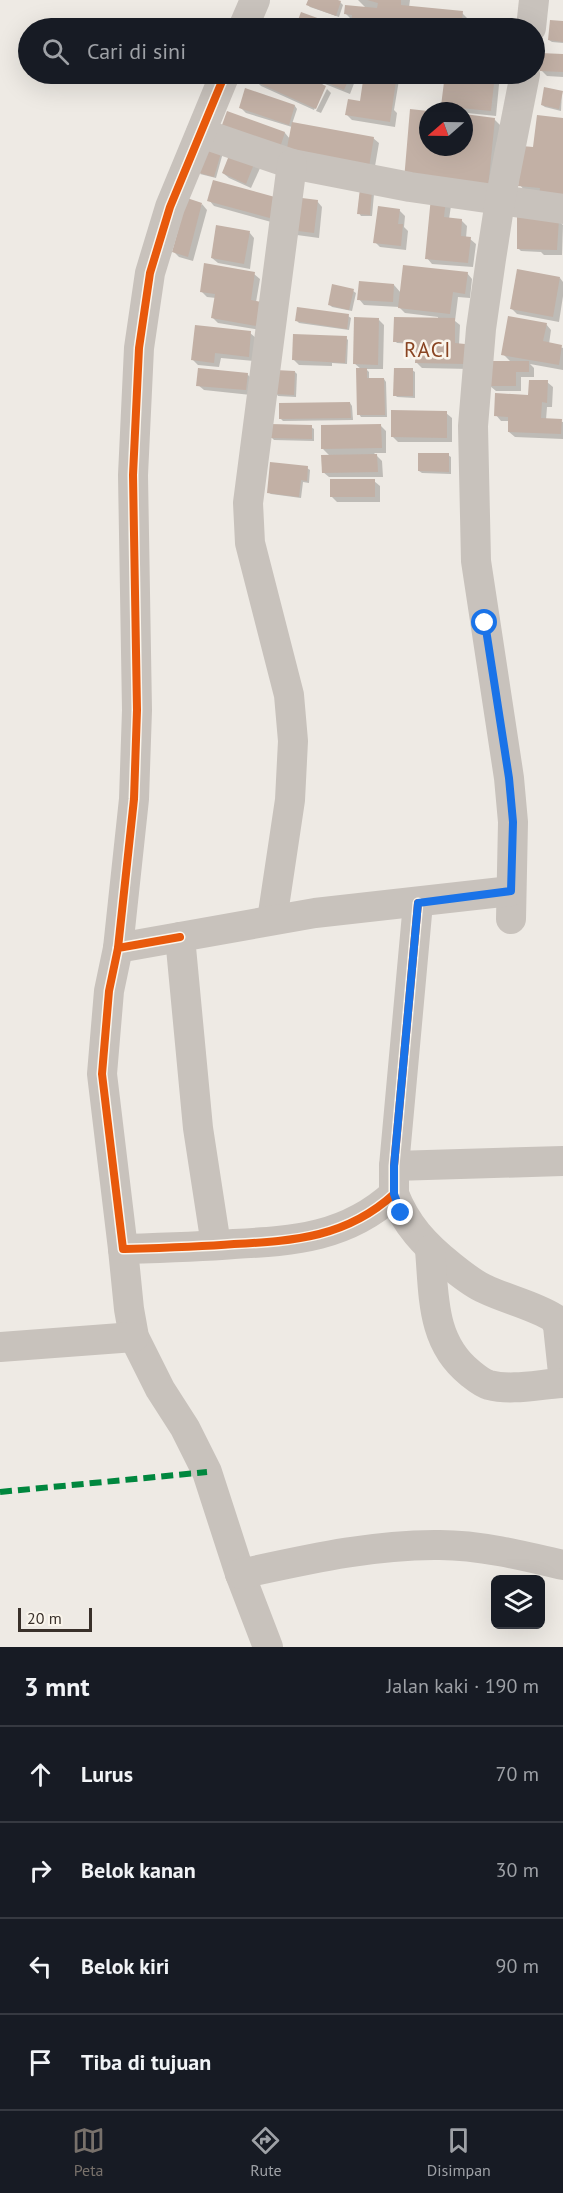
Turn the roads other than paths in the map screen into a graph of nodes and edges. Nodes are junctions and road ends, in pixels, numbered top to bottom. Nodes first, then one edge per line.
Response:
1 (255, 0) edge
2 (534, 0) edge
3 (247, 18) edge
4 (532, 18) edge
5 (221, 84) edge
6 (523, 84) edge
7 (201, 133) junction
8 (292, 164) junction
9 (500, 201) junction
10 (563, 209) edge
11 (418, 903) junction
12 (272, 920) junction
13 (180, 937) junction
14 (118, 948) junction
15 (563, 1161) edge
16 (394, 1180) junction
17 (216, 1245) junction
18 (123, 1249) junction
19 (430, 1250) junction
20 (134, 1337) junction
21 (0, 1347) edge
22 (563, 1372) edge
23 (563, 1383) edge
24 (563, 1565) edge
25 (240, 1574) junction
26 (268, 1647) edge

1 - 3 street
2 - 4 street
5 - 7 street
6 - 9 street
7 - 8 street
7 - 14 street
8 - 9 street
8 - 12 street
9 - 10 street
9 - 11 street
11 - 12 street
11 - 16 street
12 - 13 street
13 - 14 street
13 - 17 street
14 - 18 street
15 - 16 street
16 - 17 street
16 - 19 street
17 - 18 street
18 - 20 street
19 - 22 street
19 - 23 street
20 - 21 street
20 - 25 street
24 - 25 street
25 - 26 street

